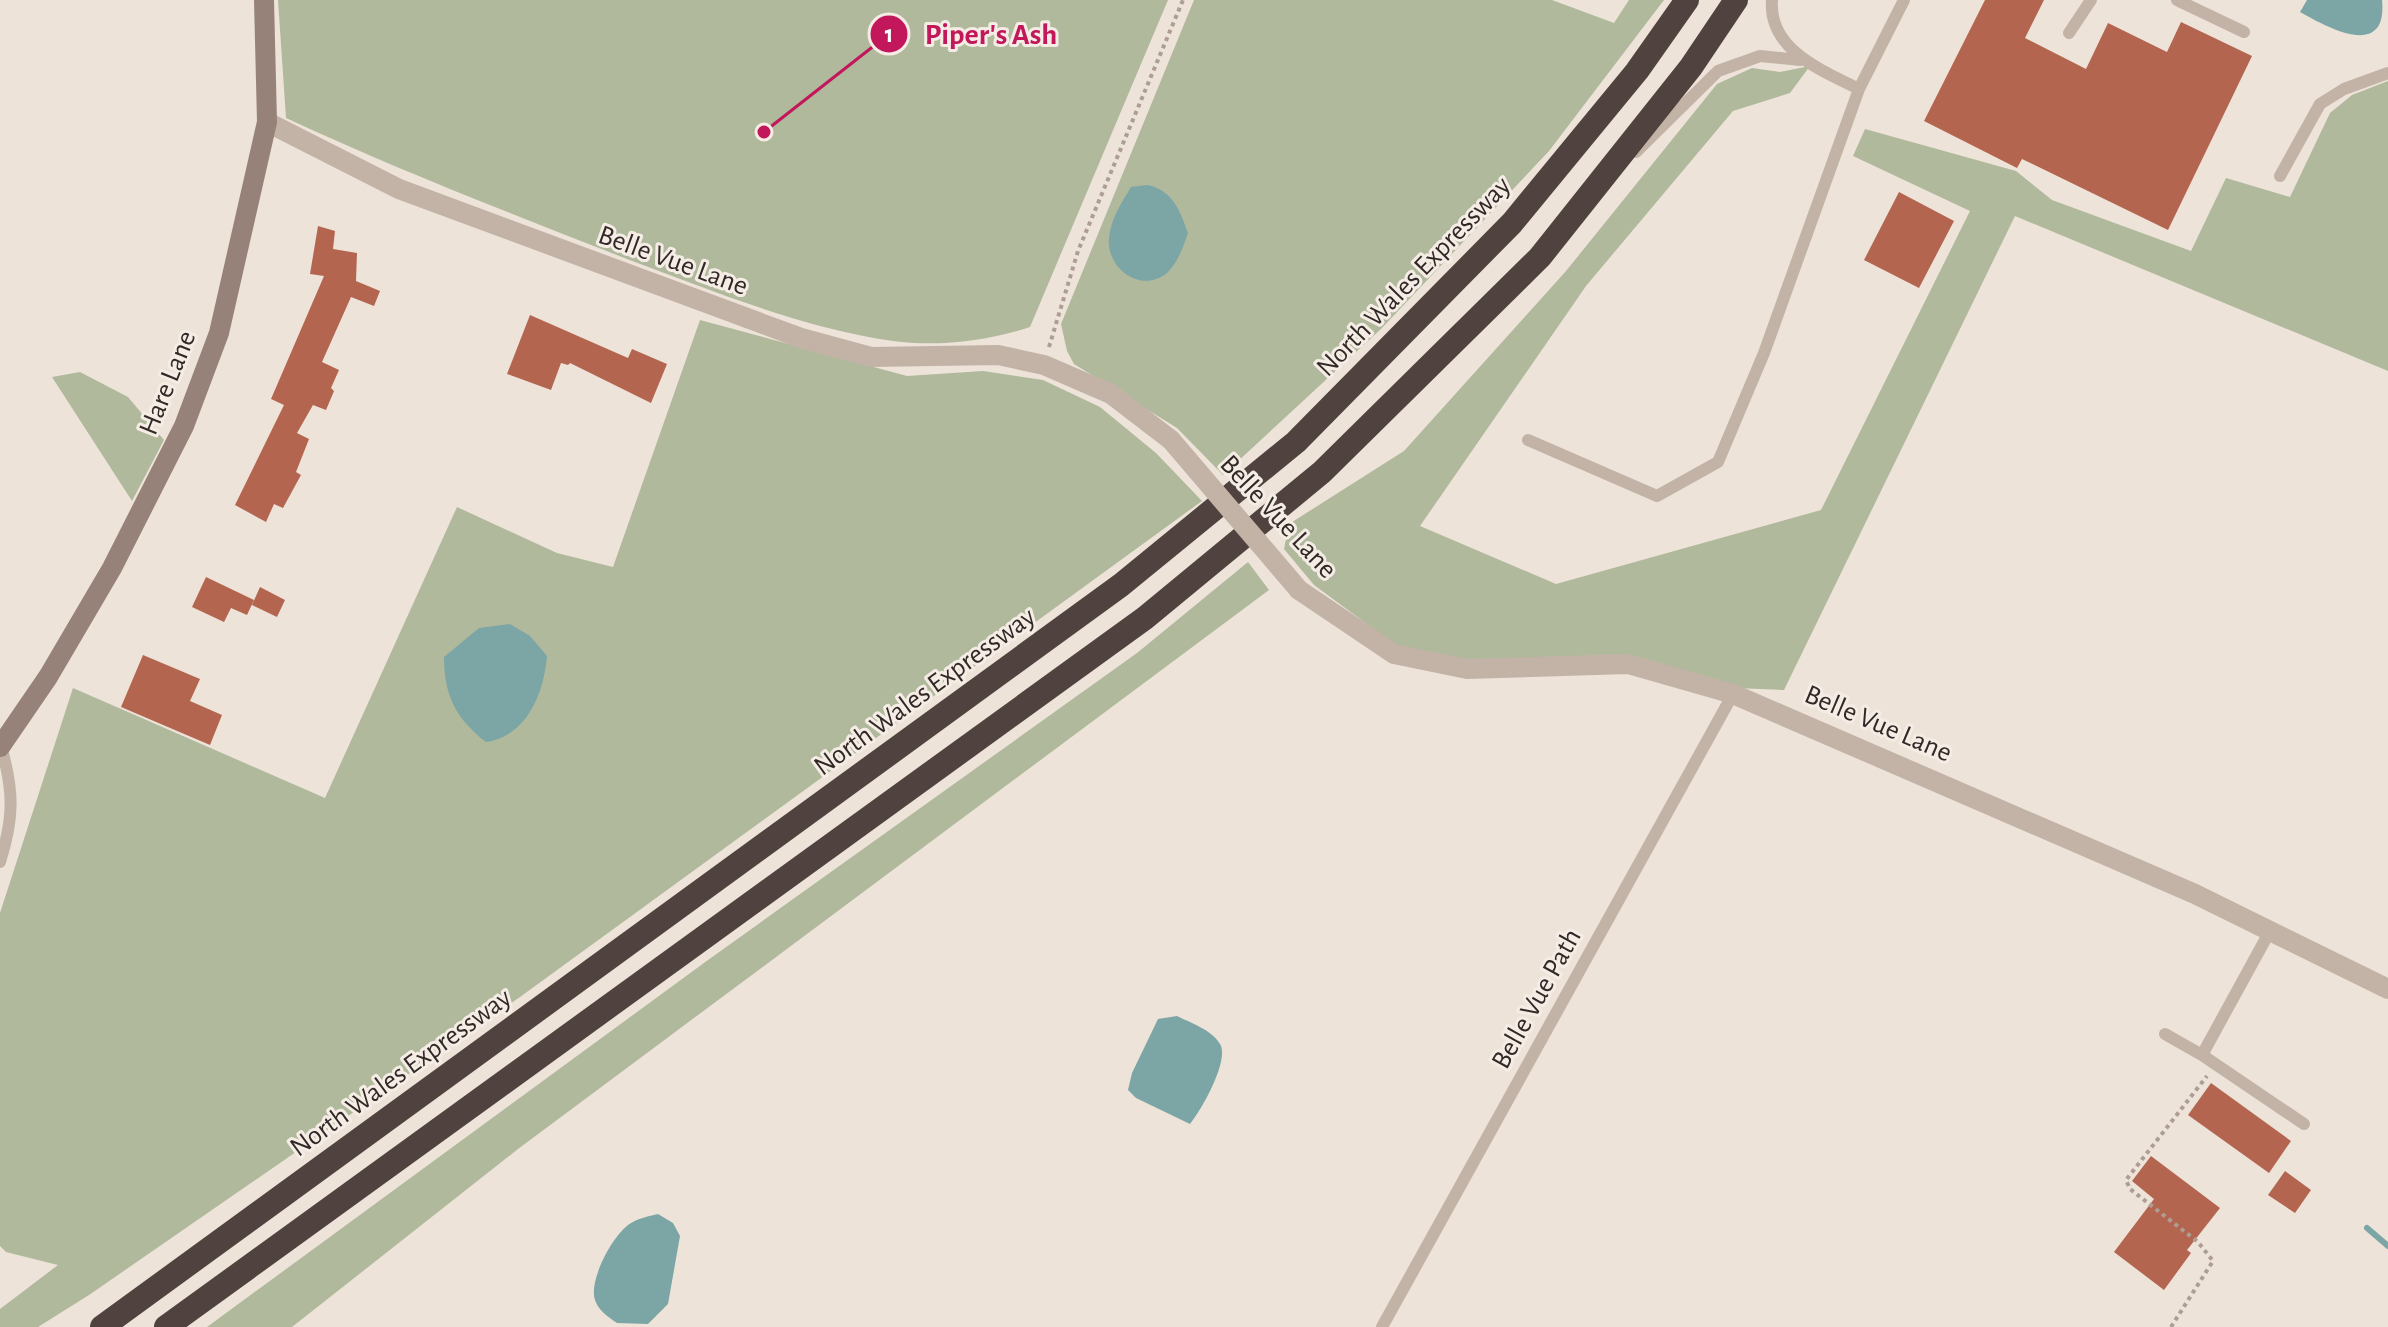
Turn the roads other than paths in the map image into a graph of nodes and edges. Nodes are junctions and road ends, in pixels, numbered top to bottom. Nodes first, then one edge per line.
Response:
1 (264, 0) edge
2 (1687, 0) edge
3 (1736, 0) edge
4 (1772, 0) edge
5 (1904, 0) edge
6 (2091, 0) edge
7 (2177, 0) edge
8 (2244, 32) dead end
9 (2069, 33) dead end
10 (1800, 60) junction
11 (2388, 73) edge
12 (1859, 89) junction
13 (267, 122) junction
14 (2280, 176) dead end
15 (1565, 223) junction
16 (1528, 440) dead end
17 (1733, 694) junction
18 (0, 747) edge
19 (0, 862) edge
20 (2270, 931) junction
21 (2388, 989) edge
22 (2165, 1034) dead end
23 (2202, 1055) junction
24 (2304, 1124) dead end
25 (102, 1327) edge
26 (166, 1327) edge
27 (1382, 1327) edge

1 - 13 street, Hare Lane
2 - 25 highway, North Wales Expressway
3 - 15 highway
4 - 10 lane
5 - 12 lane
6 - 9 lane
7 - 8 lane
10 - 12 lane
10 - 15 lane
11 - 14 lane
12 - 16 lane
13 - 17 street, Belle Vue Lane, bridge
13 - 18 street, Hare Lane
15 - 26 highway
17 - 20 street, Belle Vue Lane
17 - 27 lane, Belle Vue Path
18 - 19 lane
20 - 21 street, Belle Vue Lane
20 - 23 lane
22 - 23 lane
23 - 24 lane

